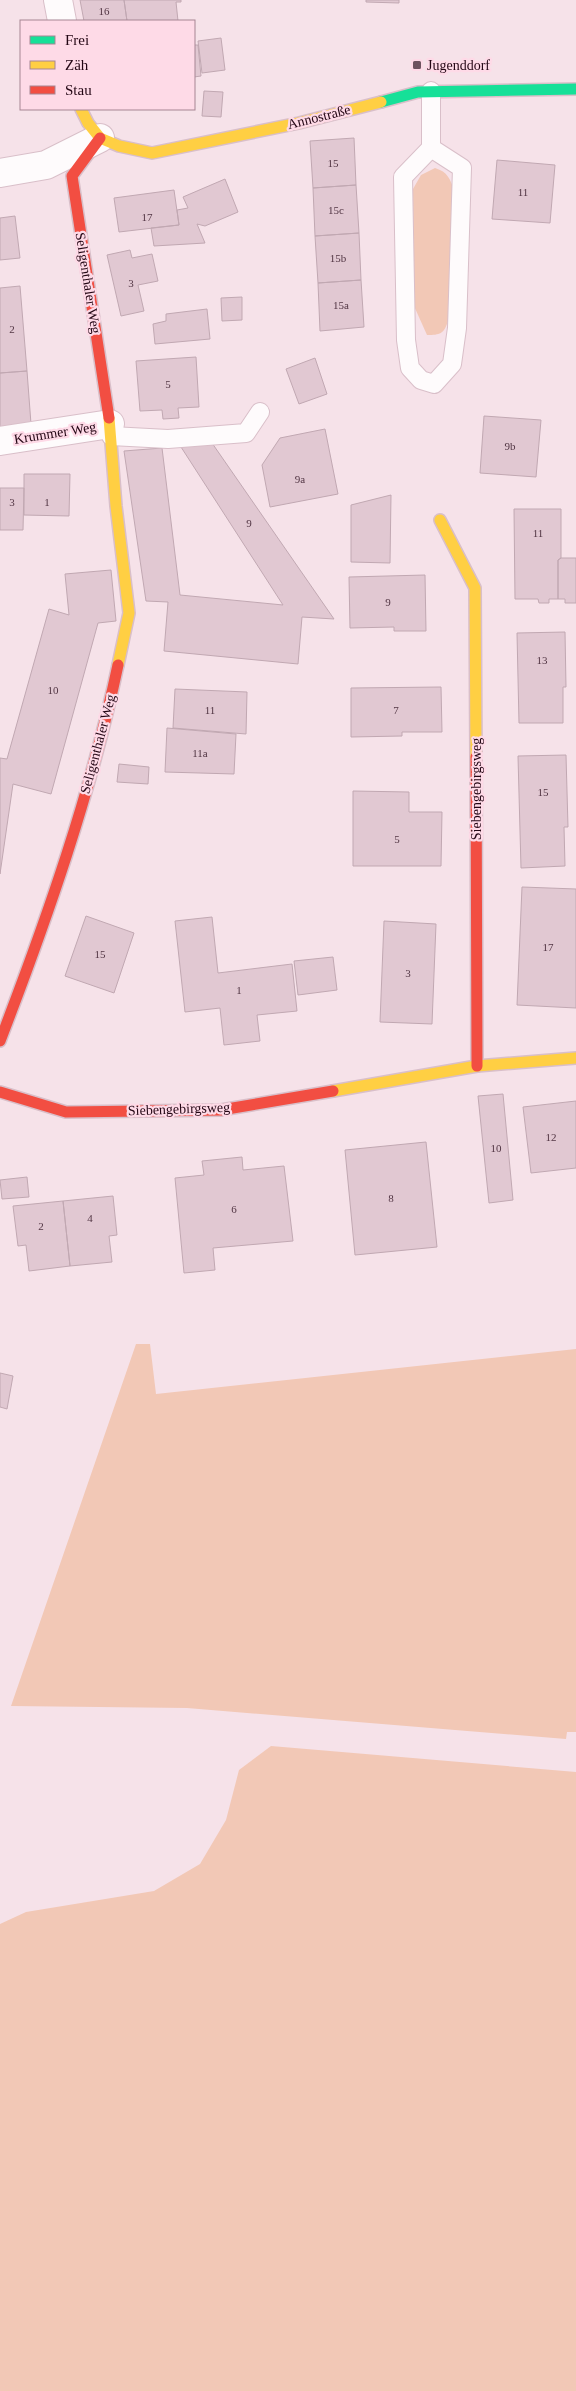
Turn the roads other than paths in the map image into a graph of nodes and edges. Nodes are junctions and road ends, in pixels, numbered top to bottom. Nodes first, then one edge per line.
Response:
1 (58, 0) edge
2 (62, 20) edge
3 (576, 89) edge
4 (431, 91) junction
5 (82, 110) edge
6 (100, 138) junction
7 (431, 148) junction
8 (0, 173) edge
9 (260, 412) dead end
10 (110, 430) junction
11 (0, 441) edge
12 (440, 520) dead end
13 (0, 1041) edge
14 (576, 1058) edge
15 (477, 1066) junction
16 (0, 1092) edge

1 - 2 street
3 - 4 street, Annostraße
4 - 6 street, Annostraße
4 - 7 lane
5 - 6 street
6 - 8 street
6 - 10 street, Seligenthaler Weg
7 - 7 lane
9 - 10 lane
10 - 11 street, Krummer Weg
10 - 13 street, Seligenthaler Weg
12 - 15 street, Siebengebirgsweg
14 - 15 street, Siebengebirgsweg
15 - 16 street, Siebengebirgsweg

